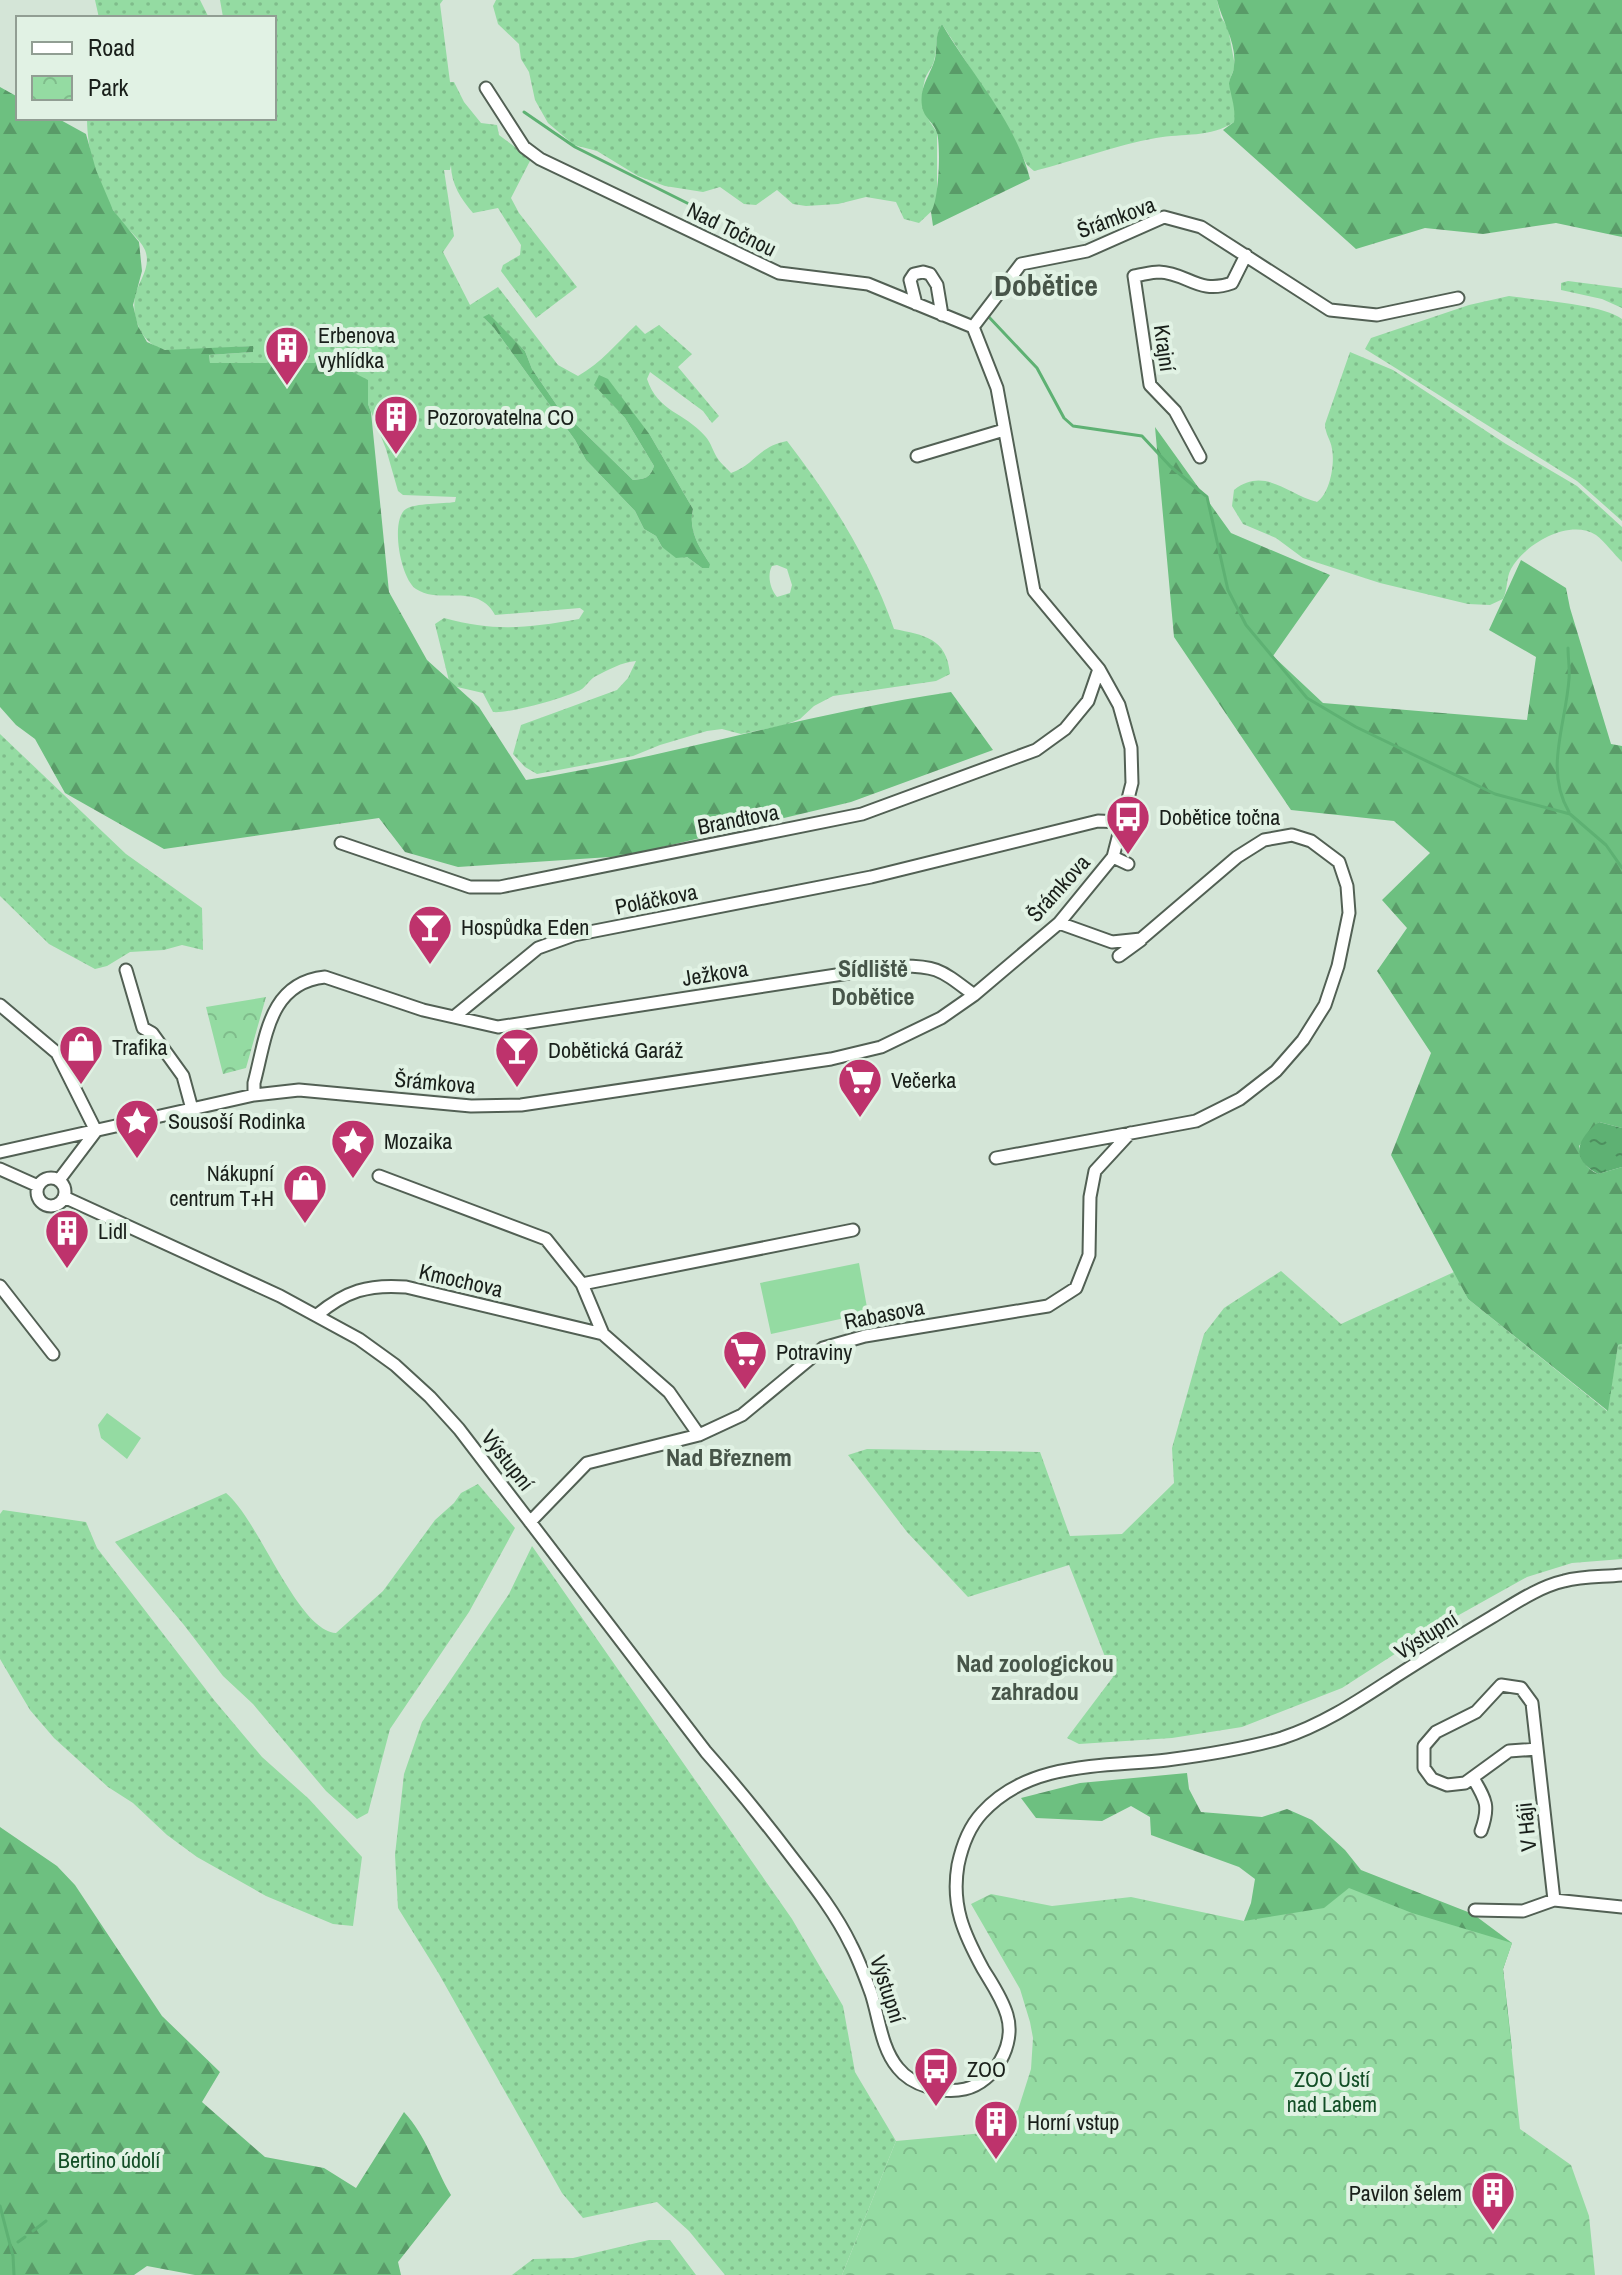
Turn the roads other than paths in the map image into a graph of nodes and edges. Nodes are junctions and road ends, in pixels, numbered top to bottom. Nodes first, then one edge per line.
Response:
1 (486, 88) dead end
2 (1246, 255) junction
3 (1458, 298) dead end
4 (916, 304) junction
5 (942, 315) junction
6 (973, 327) junction
7 (1004, 430) junction
8 (917, 456) dead end
9 (1200, 457) dead end
10 (1099, 669) junction
11 (1122, 822) junction
12 (341, 843) dead end
13 (1113, 857) junction
14 (1128, 864) dead end
15 (1059, 923) junction
16 (1141, 939) junction
17 (1119, 956) dead end
18 (126, 970) dead end
19 (974, 995) junction
20 (0, 1005) edge
21 (455, 1016) junction
22 (254, 1095) junction
23 (192, 1109) junction
24 (96, 1131) junction
25 (1131, 1133) junction
26 (0, 1152) edge
27 (996, 1158) dead end
28 (0, 1169) edge
29 (379, 1176) dead end
30 (59, 1180) junction
31 (38, 1186) junction
32 (64, 1197) junction
33 (853, 1230) dead end
34 (582, 1284) junction
35 (0, 1286) edge
36 (317, 1315) junction
37 (603, 1334) junction
38 (53, 1354) dead end
39 (699, 1435) junction
40 (530, 1522) junction
41 (1622, 1575) edge
42 (1537, 1749) junction
43 (1473, 1778) junction
44 (1481, 1831) dead end
45 (1554, 1900) junction
46 (1622, 1907) edge
47 (1475, 1910) dead end

1 - 4 street, Nad Točnou
2 - 3 street, Šrámkova
2 - 6 street, Šrámkova
2 - 9 street, Krajní
4 - 5 street, Nad Točnou
4 - 5 street
5 - 6 street, Nad Točnou
6 - 7 street, Šrámkova
7 - 8 street
7 - 10 street, Šrámkova
10 - 11 street, Šrámkova
10 - 12 street, Brandtova
11 - 13 street, Šrámkova
11 - 21 street, Poláčkova
13 - 14 street
13 - 15 street, Šrámkova
15 - 16 street
15 - 19 street, Šrámkova
16 - 17 street
16 - 25 street
18 - 23 street
19 - 21 street, Ježkova
19 - 22 street, Šrámkova
20 - 24 street
21 - 22 street
22 - 23 street, Šrámkova
23 - 24 street, Šrámkova
24 - 26 street, Šrámkova
24 - 30 street
25 - 27 street
25 - 39 street, Rabasova
28 - 31 street
29 - 34 street, Kmochova
30 - 31 street
30 - 32 street
31 - 32 street
32 - 36 street, Výstupní
33 - 34 street
34 - 37 street, Kmochova
35 - 38 street
36 - 37 street, Kmochova
36 - 40 street, Výstupní
37 - 39 street, Kmochova
39 - 40 street, Rabasova
40 - 41 street, Výstupní
42 - 43 street
42 - 43 street, V Háji
42 - 45 street, V Háji
43 - 44 street
45 - 46 street
45 - 47 street

